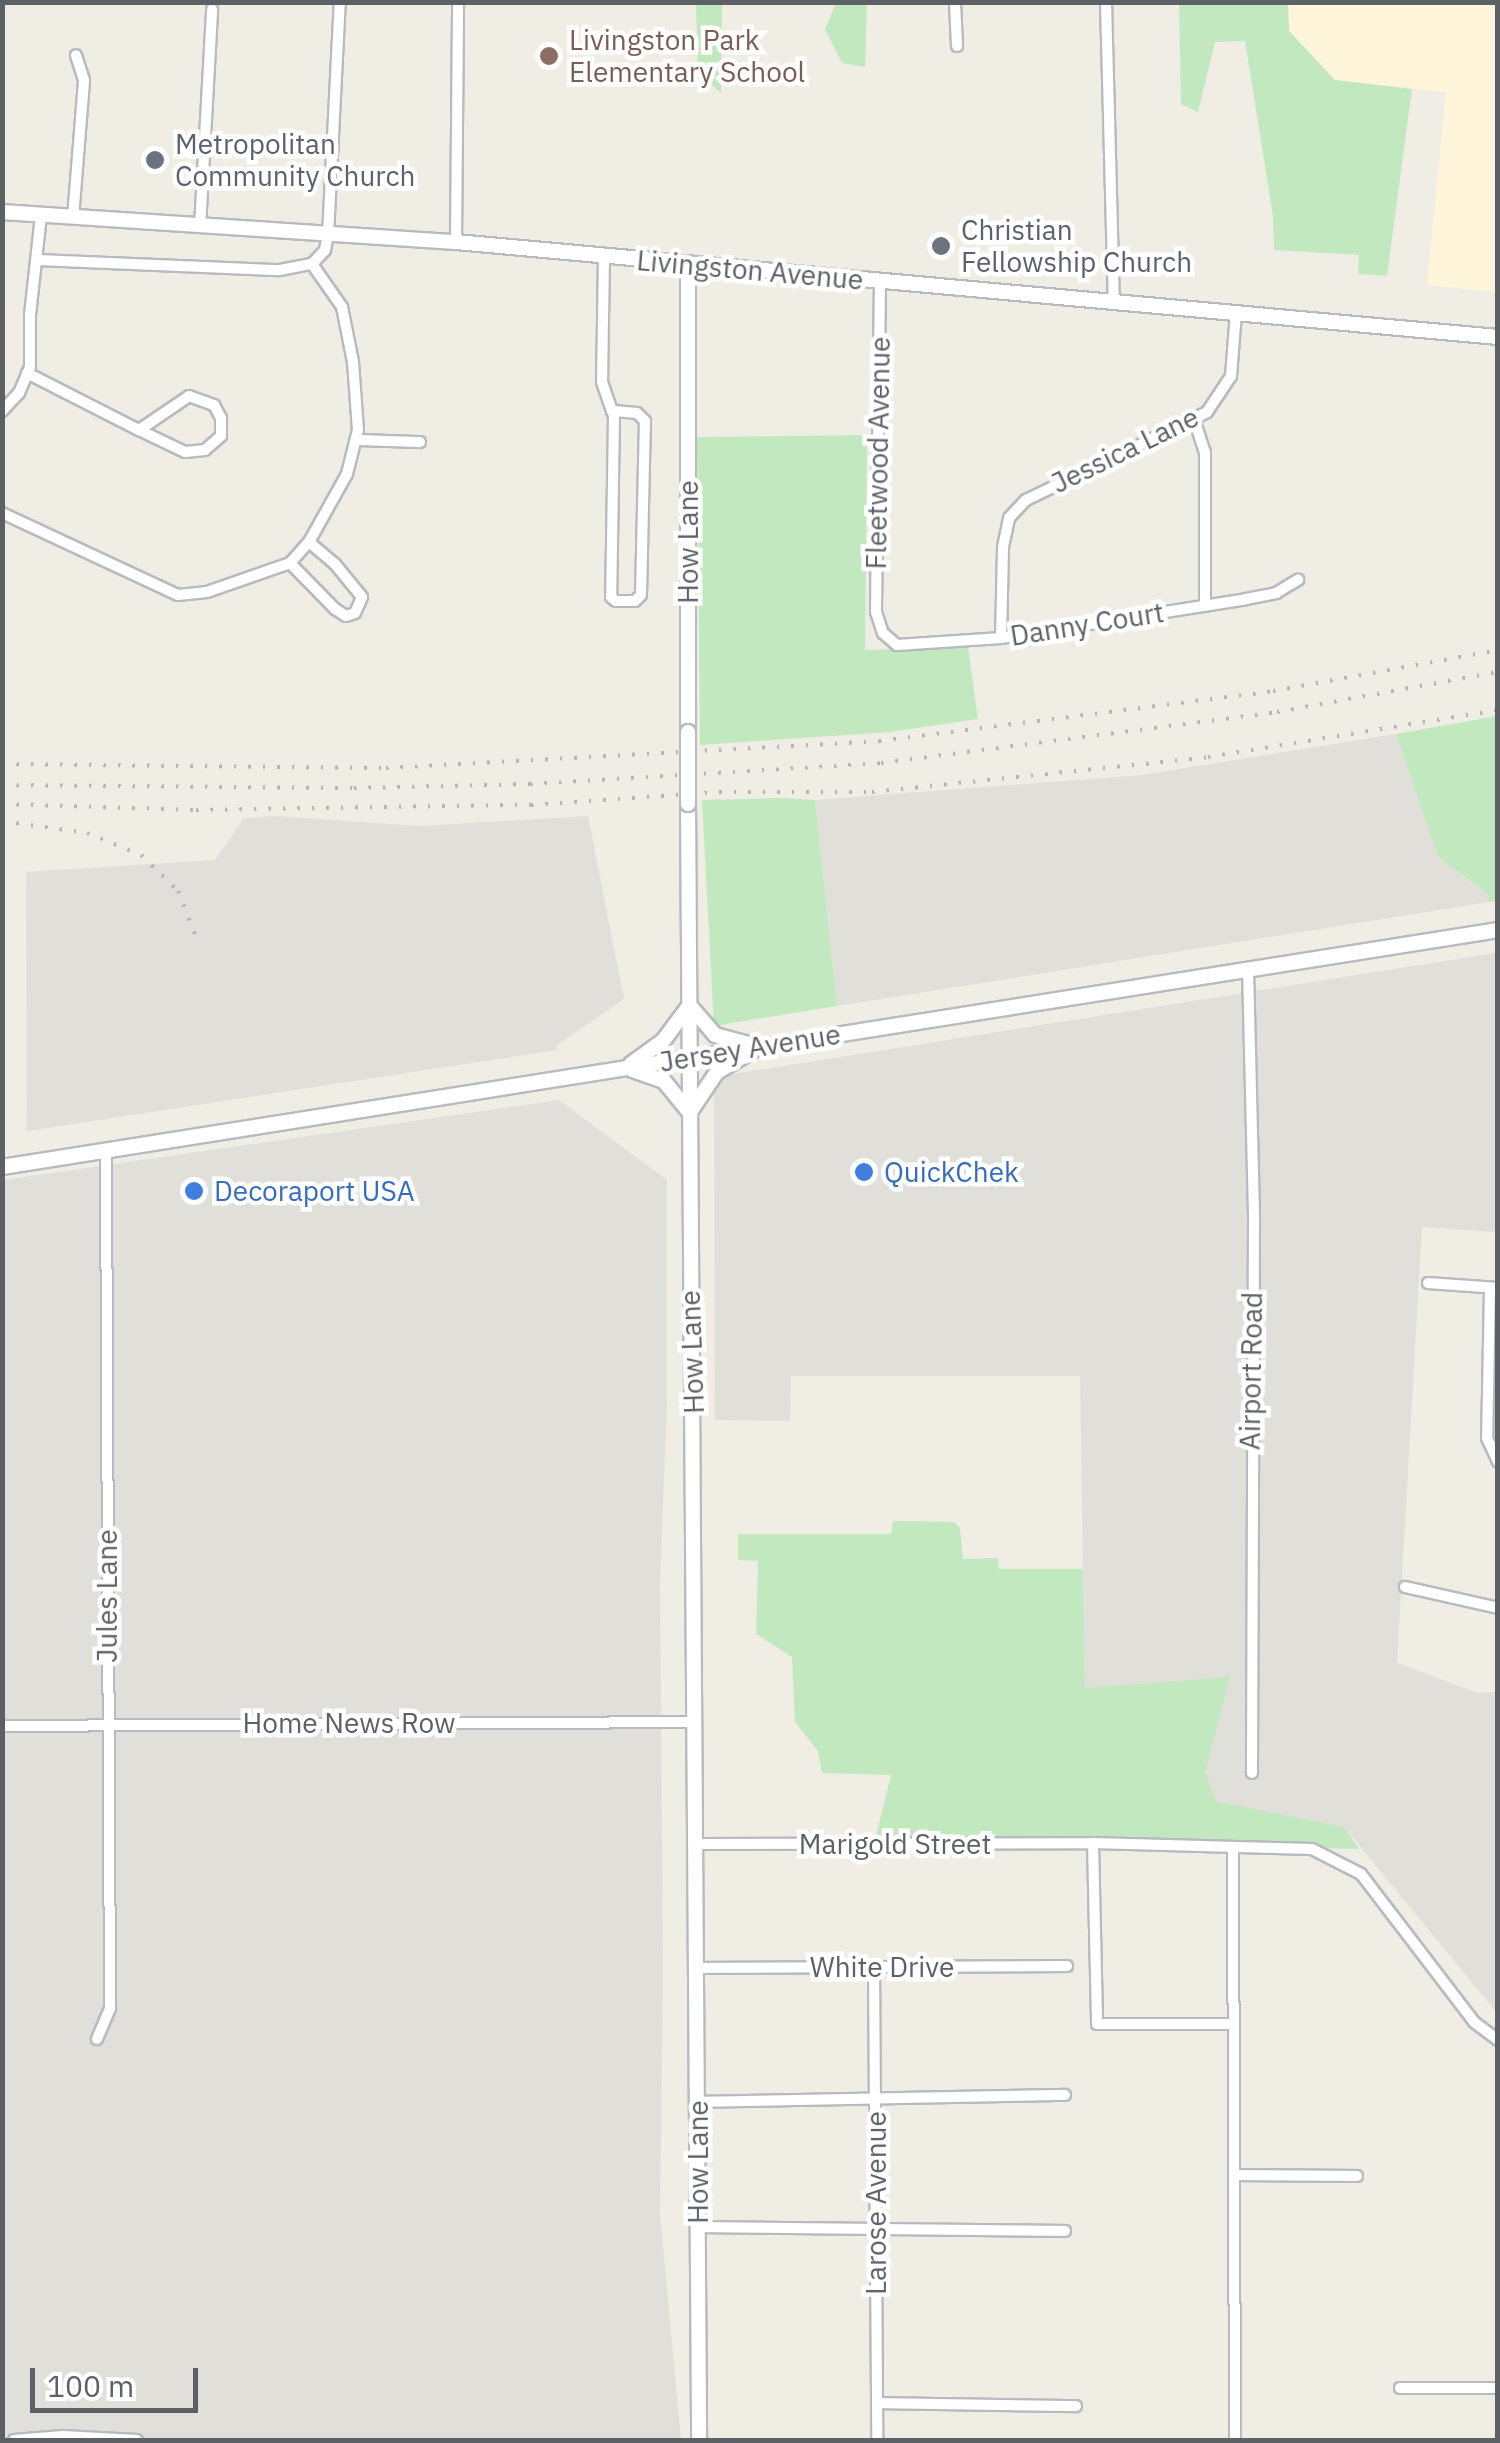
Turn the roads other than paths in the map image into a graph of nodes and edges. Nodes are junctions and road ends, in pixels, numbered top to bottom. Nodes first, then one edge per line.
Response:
1 (340, 2) edge
2 (458, 2) edge
3 (955, 2) edge
4 (1106, 2) edge
5 (212, 8) dead end
6 (957, 46) dead end
7 (76, 55) dead end
8 (2, 212) edge
9 (40, 215) junction
10 (74, 218) junction
11 (200, 227) junction
12 (328, 234) junction
13 (456, 242) junction
14 (604, 257) junction
15 (38, 260) junction
16 (312, 264) junction
17 (688, 264) junction
18 (880, 281) junction
19 (1114, 302) junction
20 (1236, 313) junction
21 (1498, 337) edge
22 (27, 372) junction
23 (2, 411) edge
24 (612, 411) junction
25 (1194, 419) junction
26 (139, 430) junction
27 (356, 440) junction
28 (420, 442) dead end
29 (2, 513) edge
30 (309, 542) junction
31 (290, 563) junction
32 (1298, 580) dead end
33 (1206, 606) junction
34 (880, 625) joint
35 (1002, 638) junction
36 (1498, 930) edge
37 (1248, 969) junction
38 (690, 1006) junction
39 (759, 1046) junction
40 (690, 1057) junction
41 (626, 1068) junction
42 (690, 1112) junction
43 (106, 1150) junction
44 (2, 1166) edge
45 (1428, 1283) dead end
46 (1494, 1288) edge
47 (1498, 1462) edge
48 (1405, 1587) dead end
49 (1498, 1608) edge
50 (696, 1722) junction
51 (2, 1726) edge
52 (106, 1726) junction
53 (1252, 1773) dead end
54 (696, 1844) junction
55 (1093, 1844) junction
56 (1233, 1848) junction
57 (874, 1966) junction
58 (1067, 1966) dead end
59 (697, 1968) junction
60 (1234, 2024) junction
61 (98, 2039) dead end
62 (1498, 2040) edge
63 (1065, 2096) dead end
64 (875, 2099) junction
65 (698, 2102) junction
66 (1234, 2174) junction
67 (1357, 2176) dead end
68 (698, 2227) junction
69 (876, 2228) junction
70 (1065, 2231) dead end
71 (1400, 2388) dead end
72 (1498, 2388) edge
73 (877, 2404) junction
74 (1076, 2406) dead end
75 (14, 2440) edge
76 (137, 2440) edge
77 (699, 2440) edge
78 (877, 2440) edge
79 (1235, 2440) edge

1 - 12 street
2 - 13 street
3 - 6 street
4 - 19 street
5 - 11 street
7 - 10 street
8 - 9 main road, Livingston Avenue
9 - 10 main road, Livingston Avenue
9 - 15 street
10 - 11 main road, Livingston Avenue
11 - 12 main road, Livingston Avenue
12 - 13 main road, Livingston Avenue
12 - 16 street
13 - 14 main road, Livingston Avenue
14 - 17 main road, Livingston Avenue
14 - 24 street
15 - 16 street
15 - 22 street
16 - 27 street
17 - 18 main road, Livingston Avenue
17 - 38 main road, How Lane, bridge
18 - 19 main road, Livingston Avenue
18 - 34 street, Fleetwood Avenue
19 - 20 main road, Livingston Avenue
20 - 21 main road, Livingston Avenue
20 - 25 street, Jessica Lane
22 - 23 street
22 - 26 street
24 - 24 street
25 - 33 street
25 - 35 street, Jessica Lane
26 - 26 street
27 - 28 street
27 - 30 street
29 - 31 street
30 - 31 street
30 - 31 street
32 - 33 street, Danny Court
33 - 35 street, Danny Court
34 - 35 street, Danny Court
36 - 37 main road, Jersey Avenue
37 - 39 main road, Jersey Avenue
37 - 53 street, Airport Road
38 - 39 main road
38 - 40 main road, How Lane
38 - 41 main road
39 - 40 main road, Jersey Avenue
39 - 42 main road
40 - 41 main road, Jersey Avenue
40 - 42 main road, How Lane
41 - 42 main road
41 - 43 main road, Jersey Avenue
42 - 50 main road, How Lane
43 - 44 main road, Jersey Avenue
43 - 52 street, Jules Lane
45 - 46 street
46 - 47 street
48 - 49 street
50 - 52 street, Home News Row
50 - 54 main road, How Lane
51 - 52 street, Home News Row
52 - 61 street, Jules Lane
54 - 55 street, Marigold Street
54 - 59 main road, How Lane
55 - 56 street, Marigold Street
55 - 60 street
56 - 60 street
56 - 62 street, Marigold Street
57 - 58 street, White Drive
57 - 59 street, White Drive
57 - 64 street, Larose Avenue
59 - 65 main road, How Lane
60 - 66 street
63 - 64 street
64 - 65 street
64 - 69 street, Larose Avenue
65 - 68 main road, How Lane
66 - 67 street
66 - 79 street
68 - 69 street
68 - 77 main road, How Lane
69 - 70 street
69 - 73 street, Larose Avenue
71 - 72 street
73 - 74 street
73 - 78 street, Larose Avenue
75 - 76 street

